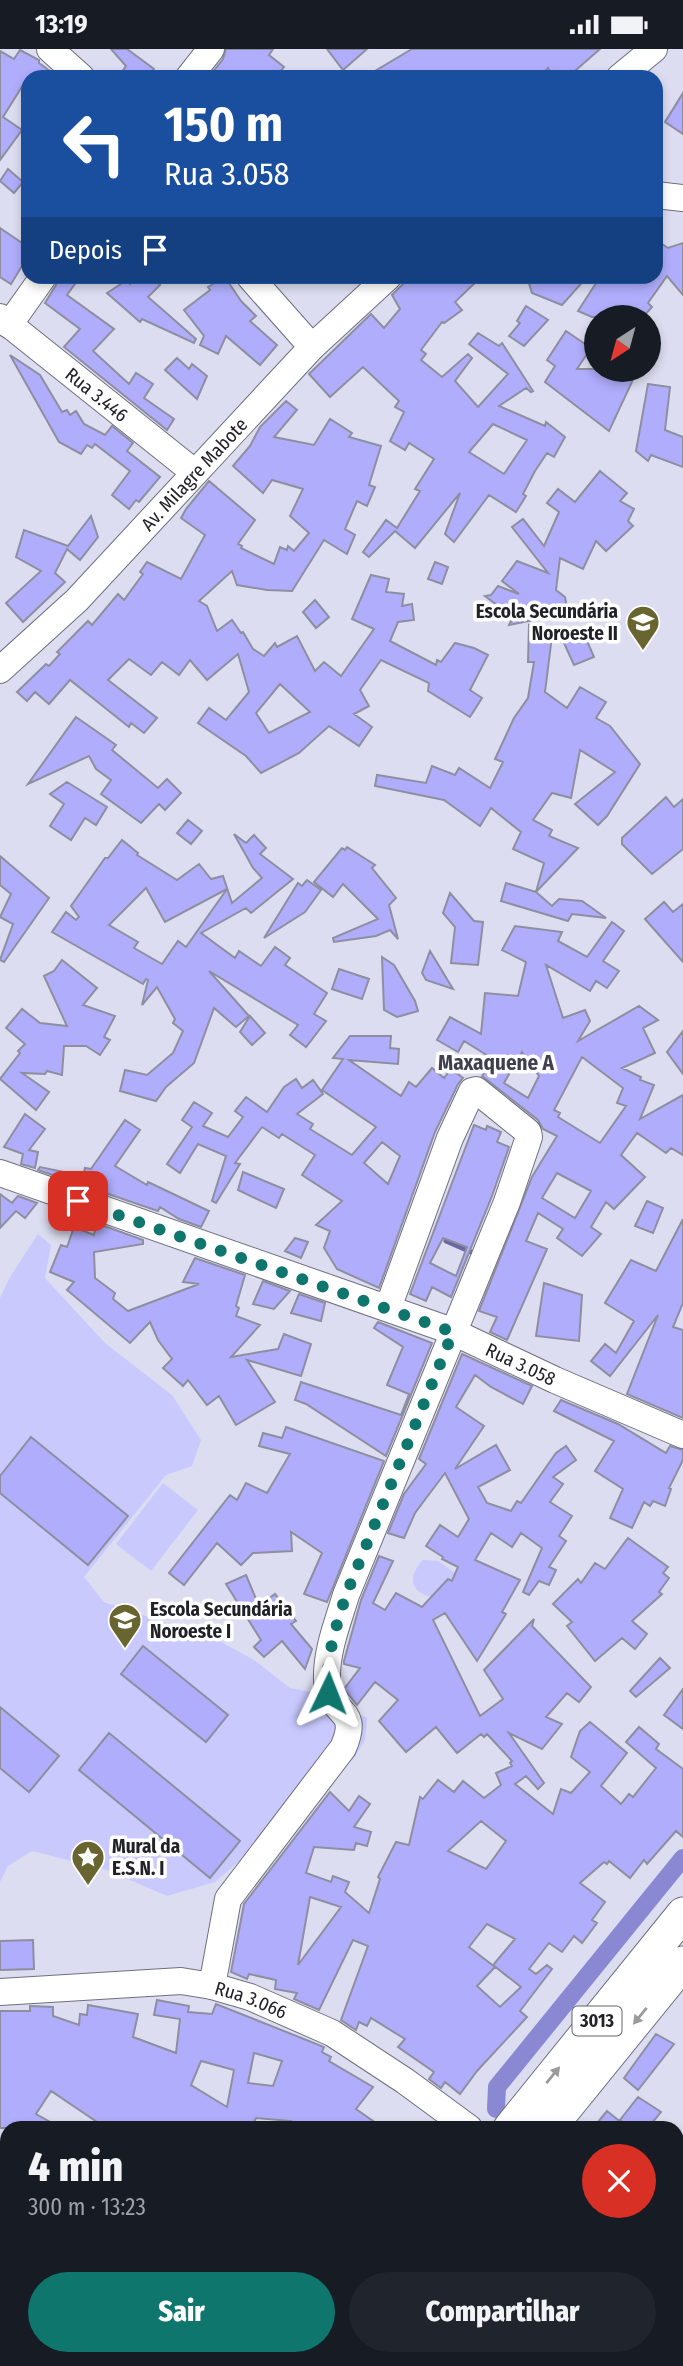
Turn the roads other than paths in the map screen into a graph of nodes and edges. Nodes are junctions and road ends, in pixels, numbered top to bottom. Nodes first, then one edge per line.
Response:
1 (50, 49) edge
2 (211, 49) edge
3 (654, 49) edge
4 (73, 70) edge
5 (194, 70) edge
6 (628, 70) edge
7 (663, 196) edge
8 (683, 198) edge
9 (37, 284) edge
10 (256, 284) edge
11 (380, 284) edge
12 (4, 321) edge
13 (312, 347) junction
14 (194, 472) junction
15 (0, 670) edge
16 (0, 1173) edge
17 (387, 1308) junction
18 (453, 1332) junction
19 (683, 1435) edge
20 (683, 1914) edge
21 (683, 1963) edge
22 (212, 1986) junction
23 (0, 1992) edge
24 (459, 2121) edge
25 (516, 2121) edge
26 (555, 2121) edge

1 - 4 street
2 - 5 street
3 - 6 street
7 - 8 street
9 - 12 street
10 - 13 street
11 - 13 street, Av. Milagre Mabote
12 - 14 street, Rua 3.446
13 - 14 street, Av. Milagre Mabote
14 - 15 street, Av. Milagre Mabote
16 - 17 street, Rua 3.058
17 - 18 street, Rua 3.058
17 - 18 street
18 - 19 street, Rua 3.058
18 - 22 street
25 -> 20 main road, 3013
21 -> 26 main road, 3013
22 - 23 street, Rua 3.066
22 - 24 street, Rua 3.066

